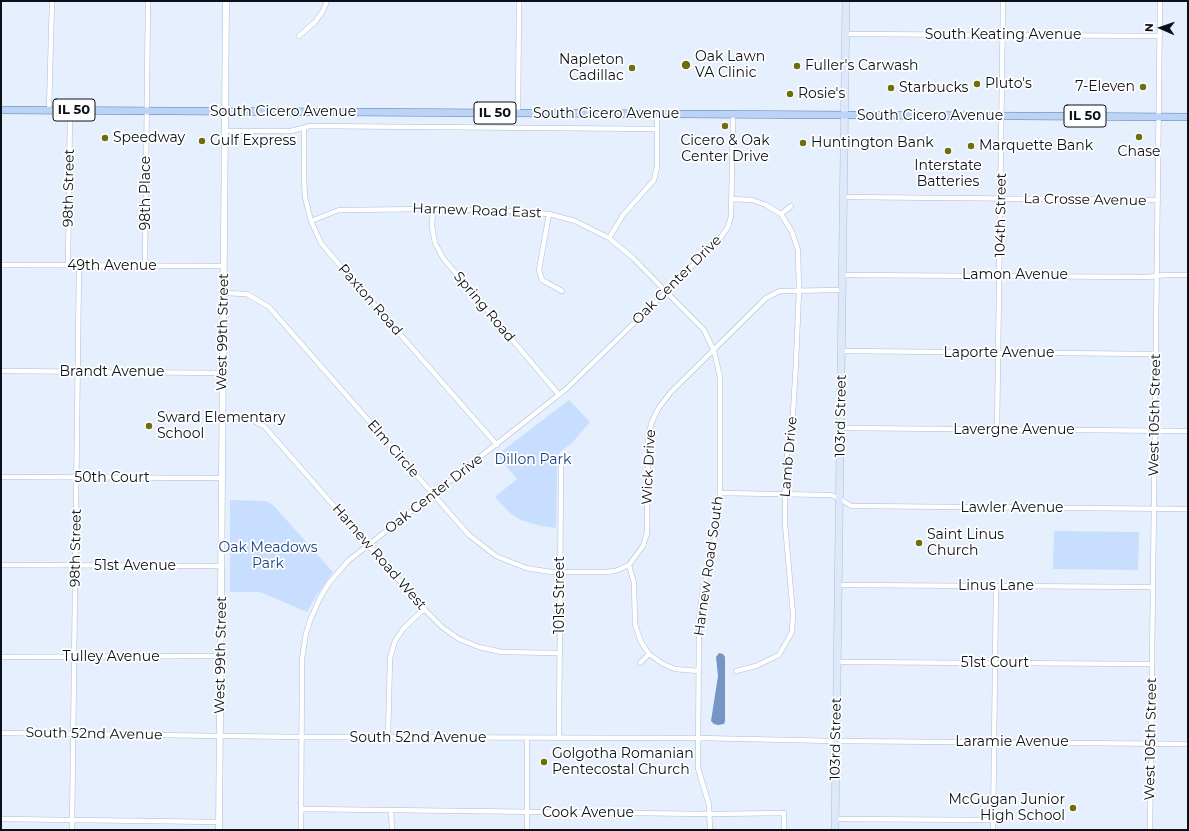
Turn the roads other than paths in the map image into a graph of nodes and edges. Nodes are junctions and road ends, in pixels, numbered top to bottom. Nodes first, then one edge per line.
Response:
1 (52, 1) edge
2 (148, 1) edge
3 (226, 1) edge
4 (326, 1) edge
5 (519, 1) edge
6 (846, 1) edge
7 (1003, 1) edge
8 (1160, 1) edge
9 (846, 34) junction
10 (1003, 35) junction
11 (299, 36) dead end
12 (1160, 36) junction
13 (1, 110) edge
14 (49, 110) junction
15 (70, 110) junction
16 (147, 111) junction
17 (225, 112) junction
18 (518, 114) junction
19 (657, 115) junction
20 (732, 115) junction
21 (845, 115) junction
22 (1002, 116) junction
23 (1159, 117) junction
24 (1188, 117) edge
25 (304, 128) junction
26 (657, 129) junction
27 (225, 131) junction
28 (844, 197) junction
29 (732, 199) junction
30 (1001, 199) junction
31 (1158, 200) junction
32 (791, 206) dead end
33 (433, 209) junction
34 (549, 214) junction
35 (782, 214) junction
36 (311, 221) junction
37 (609, 238) junction
38 (1, 265) edge
39 (68, 265) junction
40 (79, 266) junction
41 (145, 266) junction
42 (224, 266) junction
43 (842, 274) junction
44 (1000, 275) junction
45 (1188, 275) edge
46 (1157, 276) junction
47 (799, 290) junction
48 (842, 290) junction
49 (562, 291) dead end
50 (666, 292) junction
51 (223, 293) junction
52 (714, 351) junction
53 (842, 351) junction
54 (998, 353) junction
55 (1156, 354) junction
56 (1, 371) edge
57 (78, 372) junction
58 (223, 372) junction
59 (559, 395) junction
60 (222, 416) junction
61 (840, 428) junction
62 (997, 430) junction
63 (1155, 431) junction
64 (1188, 431) edge
65 (496, 445) junction
66 (568, 455) dead end
67 (1, 478) edge
68 (76, 478) junction
69 (222, 478) junction
70 (720, 493) junction
71 (785, 493) junction
72 (433, 495) junction
73 (839, 498) junction
74 (1154, 509) junction
75 (1188, 509) edge
76 (369, 545) junction
77 (1, 565) edge
78 (76, 565) junction
79 (221, 566) junction
80 (628, 566) junction
81 (561, 572) junction
82 (838, 585) junction
83 (996, 586) junction
84 (1153, 587) junction
85 (424, 609) junction
86 (560, 653) junction
87 (649, 654) junction
88 (221, 656) junction
89 (1, 657) edge
90 (74, 657) junction
91 (837, 662) junction
92 (640, 663) dead end
93 (995, 663) junction
94 (1152, 664) junction
95 (698, 671) junction
96 (736, 671) dead end
97 (1, 733) edge
98 (74, 734) junction
99 (220, 736) junction
100 (302, 737) junction
101 (388, 737) junction
102 (527, 738) junction
103 (559, 738) junction
104 (698, 738) junction
105 (836, 741) junction
106 (994, 742) junction
107 (1151, 744) junction
108 (1188, 744) edge
109 (302, 809) junction
110 (391, 810) junction
111 (527, 812) junction
112 (710, 814) junction
113 (1, 819) edge
114 (835, 819) junction
115 (72, 820) junction
116 (993, 820) junction
117 (219, 822) junction
118 (72, 830) edge
119 (219, 830) edge
120 (301, 830) edge
121 (392, 830) edge
122 (527, 830) edge
123 (710, 830) edge
124 (784, 830) edge
125 (835, 830) edge
126 (993, 830) edge
127 (1150, 830) edge

1 - 14 street
2 - 16 street, 98th Place
3 - 17 street, West 99th Street
4 - 11 street
5 - 18 street
6 - 9 main road, 103rd Street
7 - 10 street, 104th Street
8 - 12 street, West 105th Street
9 - 10 street, South Keating Avenue
9 - 21 main road, 103rd Street
10 - 12 street, South Keating Avenue
10 - 22 street, 104th Street
12 - 23 street, West 105th Street
13 - 14 main road, South Cicero Avenue / IL 50
14 - 15 main road, South Cicero Avenue / IL 50
15 - 16 main road, South Cicero Avenue / IL 50
15 - 39 street, 98th Street
16 - 17 main road, South Cicero Avenue / IL 50
16 - 41 street, 98th Place
17 - 18 main road, South Cicero Avenue / IL 50
17 - 27 street, West 99th Street
18 - 19 main road, South Cicero Avenue / IL 50
19 - 20 main road, South Cicero Avenue / IL 50
19 - 26 street
20 - 21 main road, South Cicero Avenue / IL 50
20 - 29 street, Oak Center Drive
21 - 22 main road, South Cicero Avenue / IL 50
21 - 28 main road, 103rd Street
22 - 23 main road, South Cicero Avenue / IL 50
22 - 30 street, 104th Street
23 - 24 main road, South Cicero Avenue / IL 50
23 - 31 street, West 105th Street
25 - 26 street, South Cicero Avenue
25 - 27 street, South Cicero Avenue
25 - 36 street, Paxton Road
26 - 37 street
27 - 42 street, West 99th Street
28 - 30 street, La Crosse Avenue
28 - 43 main road, 103rd Street
29 - 35 street
29 - 50 street, Oak Center Drive
30 - 31 street, La Crosse Avenue
30 - 44 street, 104th Street
31 - 46 street, West 105th Street
32 - 35 street
33 - 34 street, Harnew Road East
33 - 36 street, Harnew Road East
33 - 59 street, Spring Road
34 - 37 street, Harnew Road East
34 - 49 street
35 - 47 street, Lamb Drive
36 - 65 street, Paxton Road
37 - 50 street, Harnew Road East
38 - 39 street, 49th Avenue
39 - 40 street, 49th Avenue
40 - 41 street, 49th Avenue
40 - 57 street, 98th Street
41 - 42 street, 49th Avenue
42 - 51 street, West 99th Street
43 - 44 street, Lamon Avenue
43 - 48 main road, 103rd Street
44 - 46 street, Lamon Avenue
44 - 54 street, 104th Street
45 - 46 street, Lamon Avenue
46 - 55 street, West 105th Street
47 - 48 street, Wick Drive
47 - 52 street, Wick Drive
47 - 71 street, Lamb Drive
48 - 53 main road, 103rd Street
50 - 52 street, Harnew Road South
50 - 59 street, Oak Center Drive
51 - 58 street, West 99th Street
51 - 72 street, Elm Circle
52 - 70 street, Harnew Road South
52 - 80 street, Wick Drive
53 - 54 street, Laporte Avenue
53 - 61 main road, 103rd Street
54 - 55 street, Laporte Avenue
54 - 62 street, 104th Street
55 - 63 street, West 105th Street
56 - 57 street, Brandt Avenue
57 - 58 street, Brandt Avenue
57 - 68 street, 98th Street
58 - 60 street, West 99th Street
59 - 65 street, Oak Center Drive
60 - 69 street, West 99th Street
60 - 76 street, Harnew Road West
61 - 62 street, Lavergne Avenue
61 - 73 main road, 103rd Street
62 - 63 street, Lavergne Avenue
63 - 64 street, Lavergne Avenue
63 - 74 street, West 105th Street
65 - 72 street, Oak Center Drive
66 - 81 street, 101st Street
67 - 68 street, 50th Court
68 - 69 street, 50th Court
68 - 78 street, 98th Street
69 - 79 street, West 99th Street
70 - 71 street, Lawler Avenue
70 - 95 street, Harnew Road South
71 - 73 street, Lawler Avenue
71 - 96 street, Lamb Drive
72 - 76 street, Oak Center Drive
72 - 81 street, Elm Circle
73 - 74 street, Lawler Avenue
73 - 82 main road, 103rd Street
74 - 75 street, Lawler Avenue
74 - 84 street, West 105th Street
76 - 85 street, Harnew Road West
76 - 100 street, Oak Center Drive
77 - 78 street, 51st Avenue
78 - 79 street, 51st Avenue
78 - 90 street, 98th Street
79 - 88 street, West 99th Street
80 - 81 street, Elm Circle
80 - 87 street
81 - 86 street, 101st Street
82 - 83 street, Linus Lane
82 - 91 main road, 103rd Street
83 - 84 street, Linus Lane
83 - 93 street
84 - 94 street, West 105th Street
85 - 86 street, Harnew Road West
85 - 101 street
86 - 103 street, 101st Street
87 - 92 street
87 - 95 street
88 - 90 street, Tulley Avenue
88 - 99 street, West 99th Street
89 - 90 street, Tulley Avenue
90 - 98 street, 98th Street
91 - 93 street, 51st Court
91 - 105 main road, 103rd Street
93 - 94 street, 51st Court
93 - 106 street
94 - 107 street, West 105th Street
95 - 104 street, Harnew Road South
97 - 98 street, South 52nd Avenue
98 - 99 street, South 52nd Avenue
98 - 115 street, 98th Street
99 - 100 street, South 52nd Avenue
99 - 117 street, West 99th Street
100 - 101 street, South 52nd Avenue
100 - 109 street, Oak Center Drive
101 - 102 street, South 52nd Avenue
102 - 103 street, South 52nd Avenue
102 - 111 street
103 - 104 street, South 52nd Avenue
104 - 105 street, South 52nd Avenue
104 - 112 street, Harnew Road South
105 - 106 street, Laramie Avenue
105 - 114 main road, 103rd Street
106 - 107 street, Laramie Avenue
106 - 116 street
107 - 108 street, Laramie Avenue
107 - 127 street, West 105th Street
109 - 110 street, Cook Avenue
109 - 120 street, Oak Center Drive
110 - 111 street, Cook Avenue
110 - 121 street
111 - 112 street, Cook Avenue
111 - 122 street
112 - 123 street, Harnew Road South
112 - 124 street, Cook Avenue
113 - 115 street
114 - 116 street
114 - 125 main road, 103rd Street
115 - 117 street
115 - 118 street, 98th Street
116 - 126 street
117 - 119 street, West 99th Street

